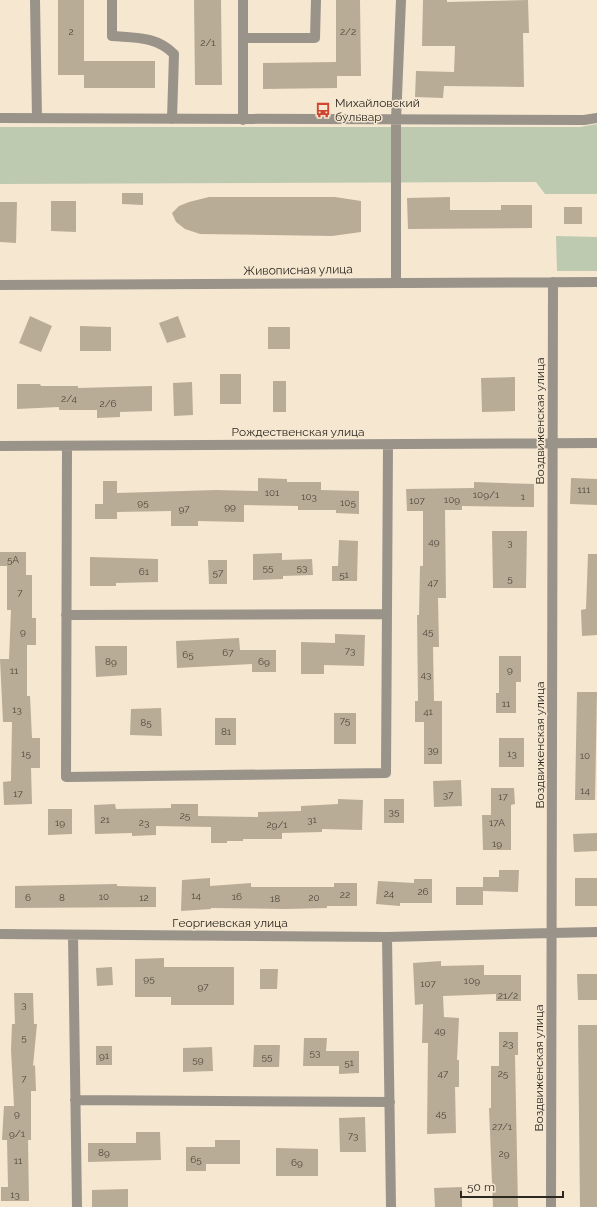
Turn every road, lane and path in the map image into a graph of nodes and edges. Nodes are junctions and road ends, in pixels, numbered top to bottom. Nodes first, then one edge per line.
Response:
1 (35, 0) edge
2 (112, 0) edge
3 (243, 0) edge
4 (316, 0) edge
5 (401, 0) edge
6 (243, 38) junction
7 (0, 118) edge
8 (37, 118) junction
9 (597, 118) edge
10 (172, 119) junction
11 (243, 120) junction
12 (396, 120) junction
13 (396, 282) junction
14 (553, 282) junction
15 (597, 282) edge
16 (0, 285) edge
17 (553, 443) junction
18 (597, 443) edge
19 (388, 445) junction
20 (0, 446) edge
21 (67, 446) junction
22 (387, 614) junction
23 (66, 615) junction
24 (552, 932) junction
25 (597, 932) edge
26 (0, 934) edge
27 (73, 935) junction
28 (387, 937) junction
29 (75, 1100) junction
30 (390, 1102) junction
31 (77, 1207) edge
32 (391, 1207) edge
33 (551, 1207) edge

1 - 8 street
2 - 10 street
3 - 6 street
4 - 6 street
5 - 12 street
6 - 11 street
7 - 8 street
8 - 10 street
9 - 12 street
10 - 11 street
11 - 12 street
12 - 13 street
13 - 14 street, Живописная улица
13 - 16 street, Живописная улица
14 - 15 street, Живописная улица
14 - 17 street, Воздвиженская улица
17 - 18 street, Рождественская улица
17 - 19 street, Рождественская улица
17 - 24 street, Воздвиженская улица
19 - 21 street, Рождественская улица
19 - 22 street
20 - 21 street, Рождественская улица
21 - 23 street
22 - 23 street
22 - 23 street
24 - 25 street, Георгиевская улица
24 - 28 street, Георгиевская улица
24 - 33 street, Воздвиженская улица
26 - 27 street, Георгиевская улица
27 - 28 street, Георгиевская улица
27 - 29 street
28 - 30 street
29 - 30 street
29 - 31 street
30 - 32 street

